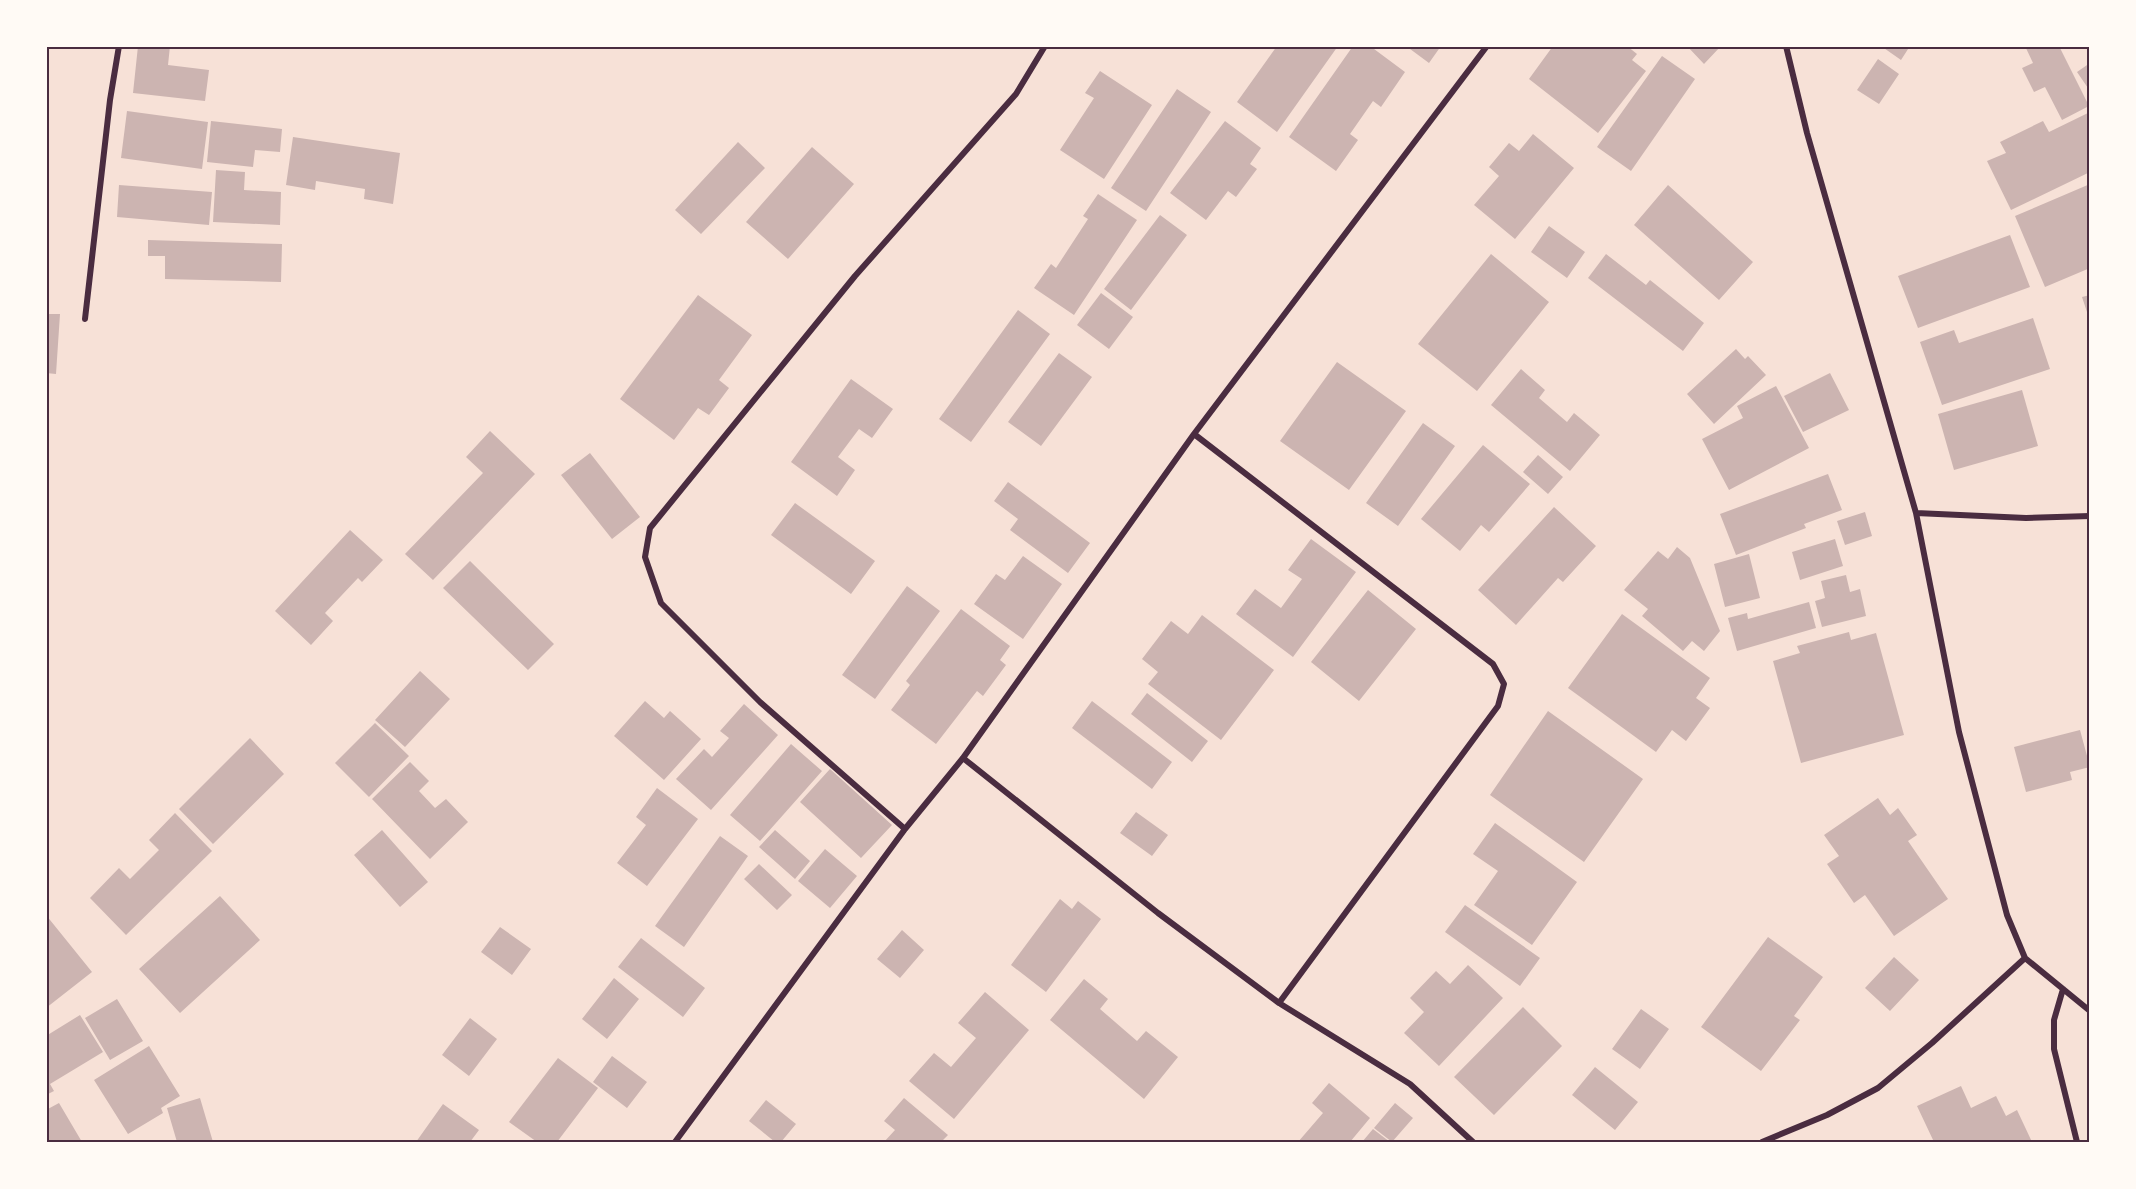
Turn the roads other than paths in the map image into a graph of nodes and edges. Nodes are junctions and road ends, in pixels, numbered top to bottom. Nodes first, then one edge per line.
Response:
1 (119, 46) edge
2 (1045, 46) edge
3 (1487, 46) edge
4 (1786, 46) edge
5 (85, 319) dead end
6 (1194, 434) junction
7 (1916, 513) junction
8 (2090, 516) edge
9 (963, 758) junction
10 (905, 829) junction
11 (2025, 958) junction
12 (2063, 989) junction
13 (1279, 1003) junction
14 (2090, 1011) edge
15 (675, 1143) edge
16 (1473, 1143) edge
17 (1762, 1143) edge
18 (2077, 1143) edge

1 - 5 street
2 - 10 street
3 - 6 street
4 - 7 street
6 - 9 street
6 - 13 street
7 - 8 street
7 - 11 street
9 - 10 street
9 - 13 street
10 - 15 street
11 - 12 street
11 - 17 street
12 - 14 street
12 - 18 street
13 - 16 street

